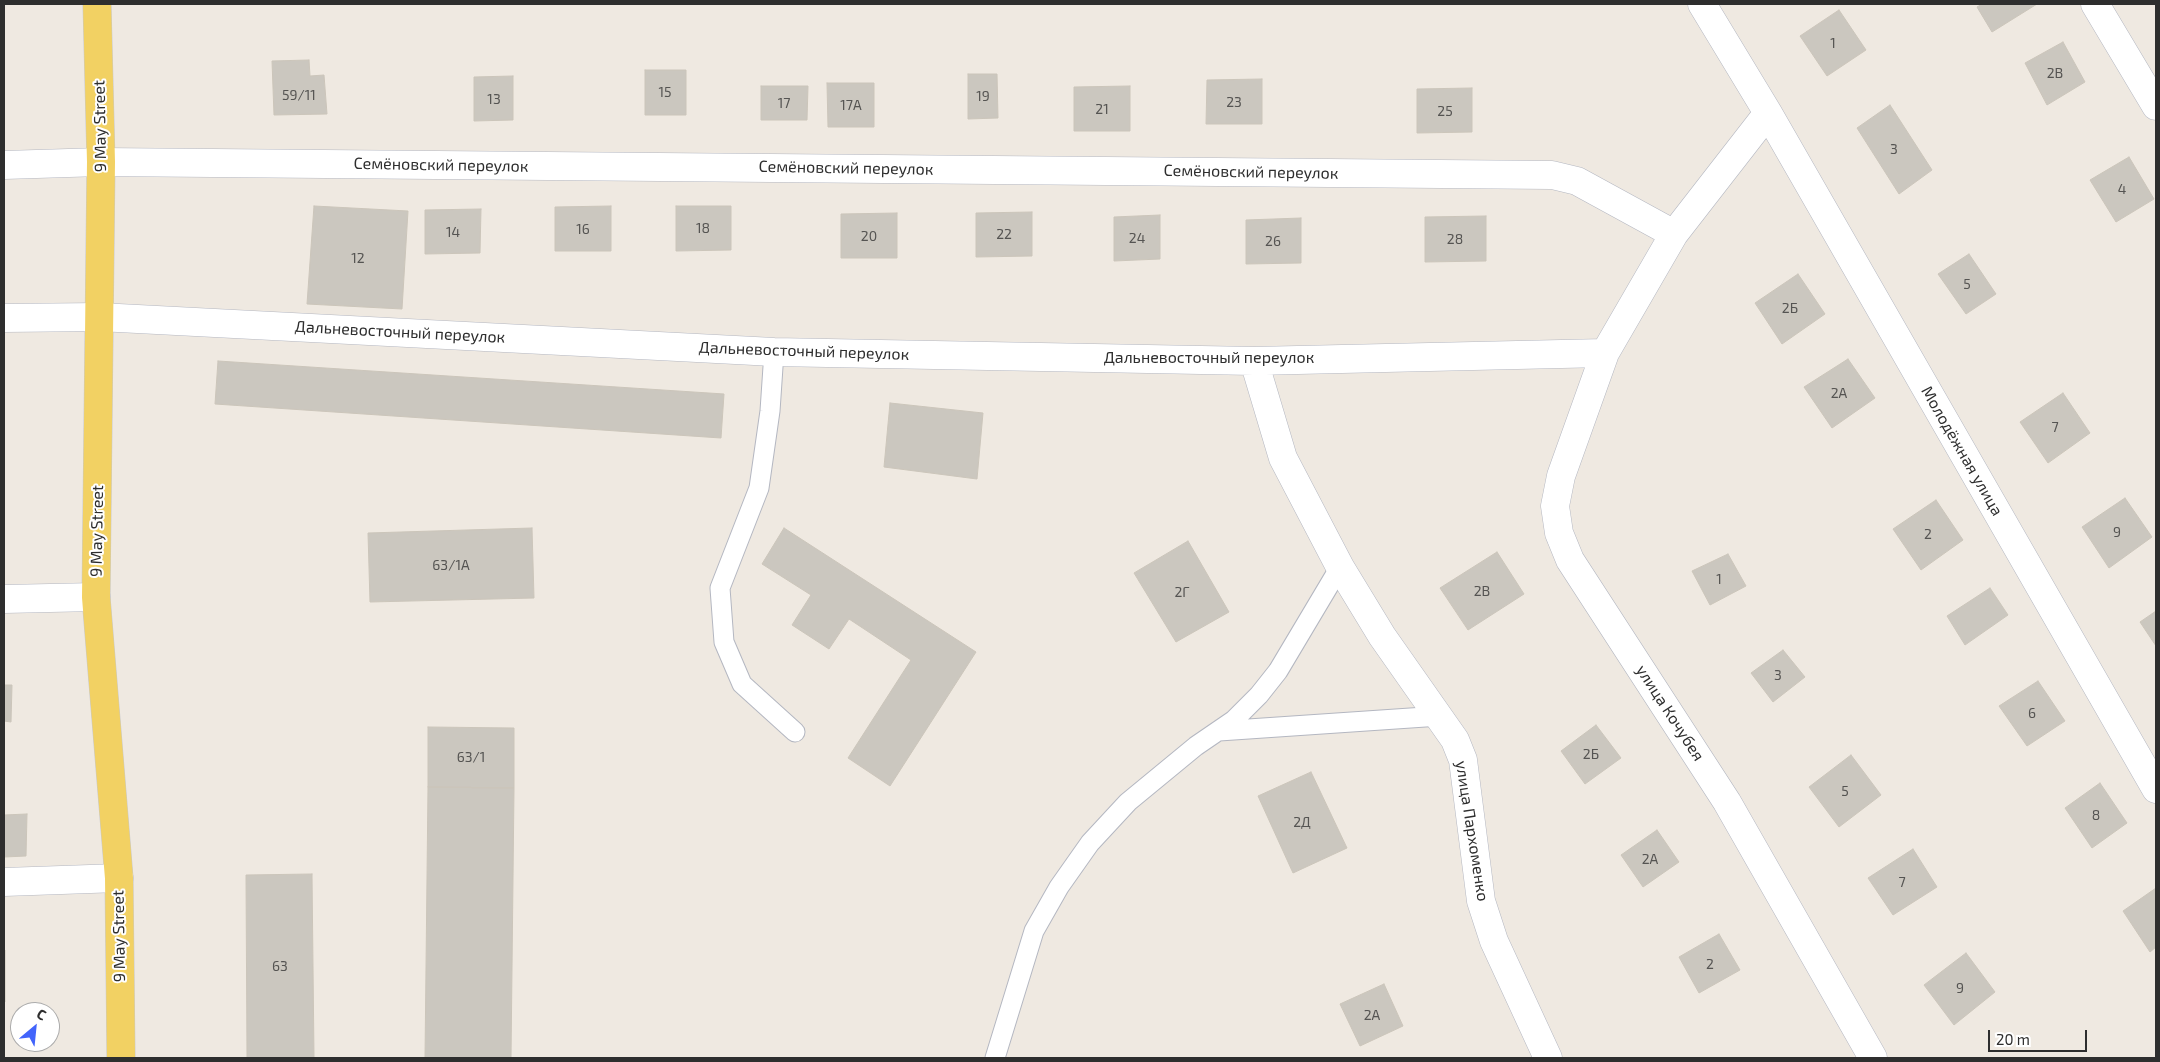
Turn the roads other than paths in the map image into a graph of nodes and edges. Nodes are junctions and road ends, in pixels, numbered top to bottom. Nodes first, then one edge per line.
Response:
1 (97, 4) edge
2 (1702, 4) edge
3 (2095, 4) edge
4 (2156, 106) edge
5 (1768, 112) junction
6 (101, 162) junction
7 (4, 165) edge
8 (1674, 234) junction
9 (100, 317) junction
10 (4, 318) edge
11 (774, 352) junction
12 (1605, 353) junction
13 (1254, 361) junction
14 (1340, 567) junction
15 (96, 597) junction
16 (4, 599) edge
17 (1440, 716) junction
18 (1216, 731) junction
19 (795, 732) dead end
20 (2156, 789) edge
21 (119, 878) junction
22 (4, 882) edge
23 (121, 1058) edge
24 (995, 1058) edge
25 (1548, 1058) edge
26 (1873, 1058) edge

1 - 6 main road, 9 May Street
2 - 5 street, Молодёжная улица
3 - 4 street
5 - 8 street, улица Кочубея
5 - 20 street, Молодёжная улица
6 - 7 street, Семёновский переулок
6 - 8 street, Семёновский переулок
6 - 9 main road, 9 May Street
8 - 12 street, улица Кочубея
9 - 10 street, Дальневосточный переулок
9 - 11 street, Дальневосточный переулок
9 - 15 main road, 9 May Street
11 - 13 street, Дальневосточный переулок
11 - 19 lane
12 - 13 street, Дальневосточный переулок
12 - 26 street, улица Кочубея
13 - 14 street, улица Пархоменко
14 - 17 street, улица Пархоменко
14 - 18 lane
15 - 16 street
15 - 21 main road, 9 May Street
17 - 18 lane
17 - 25 street, улица Пархоменко
18 - 24 lane
21 - 22 street
21 - 23 main road, 9 May Street

